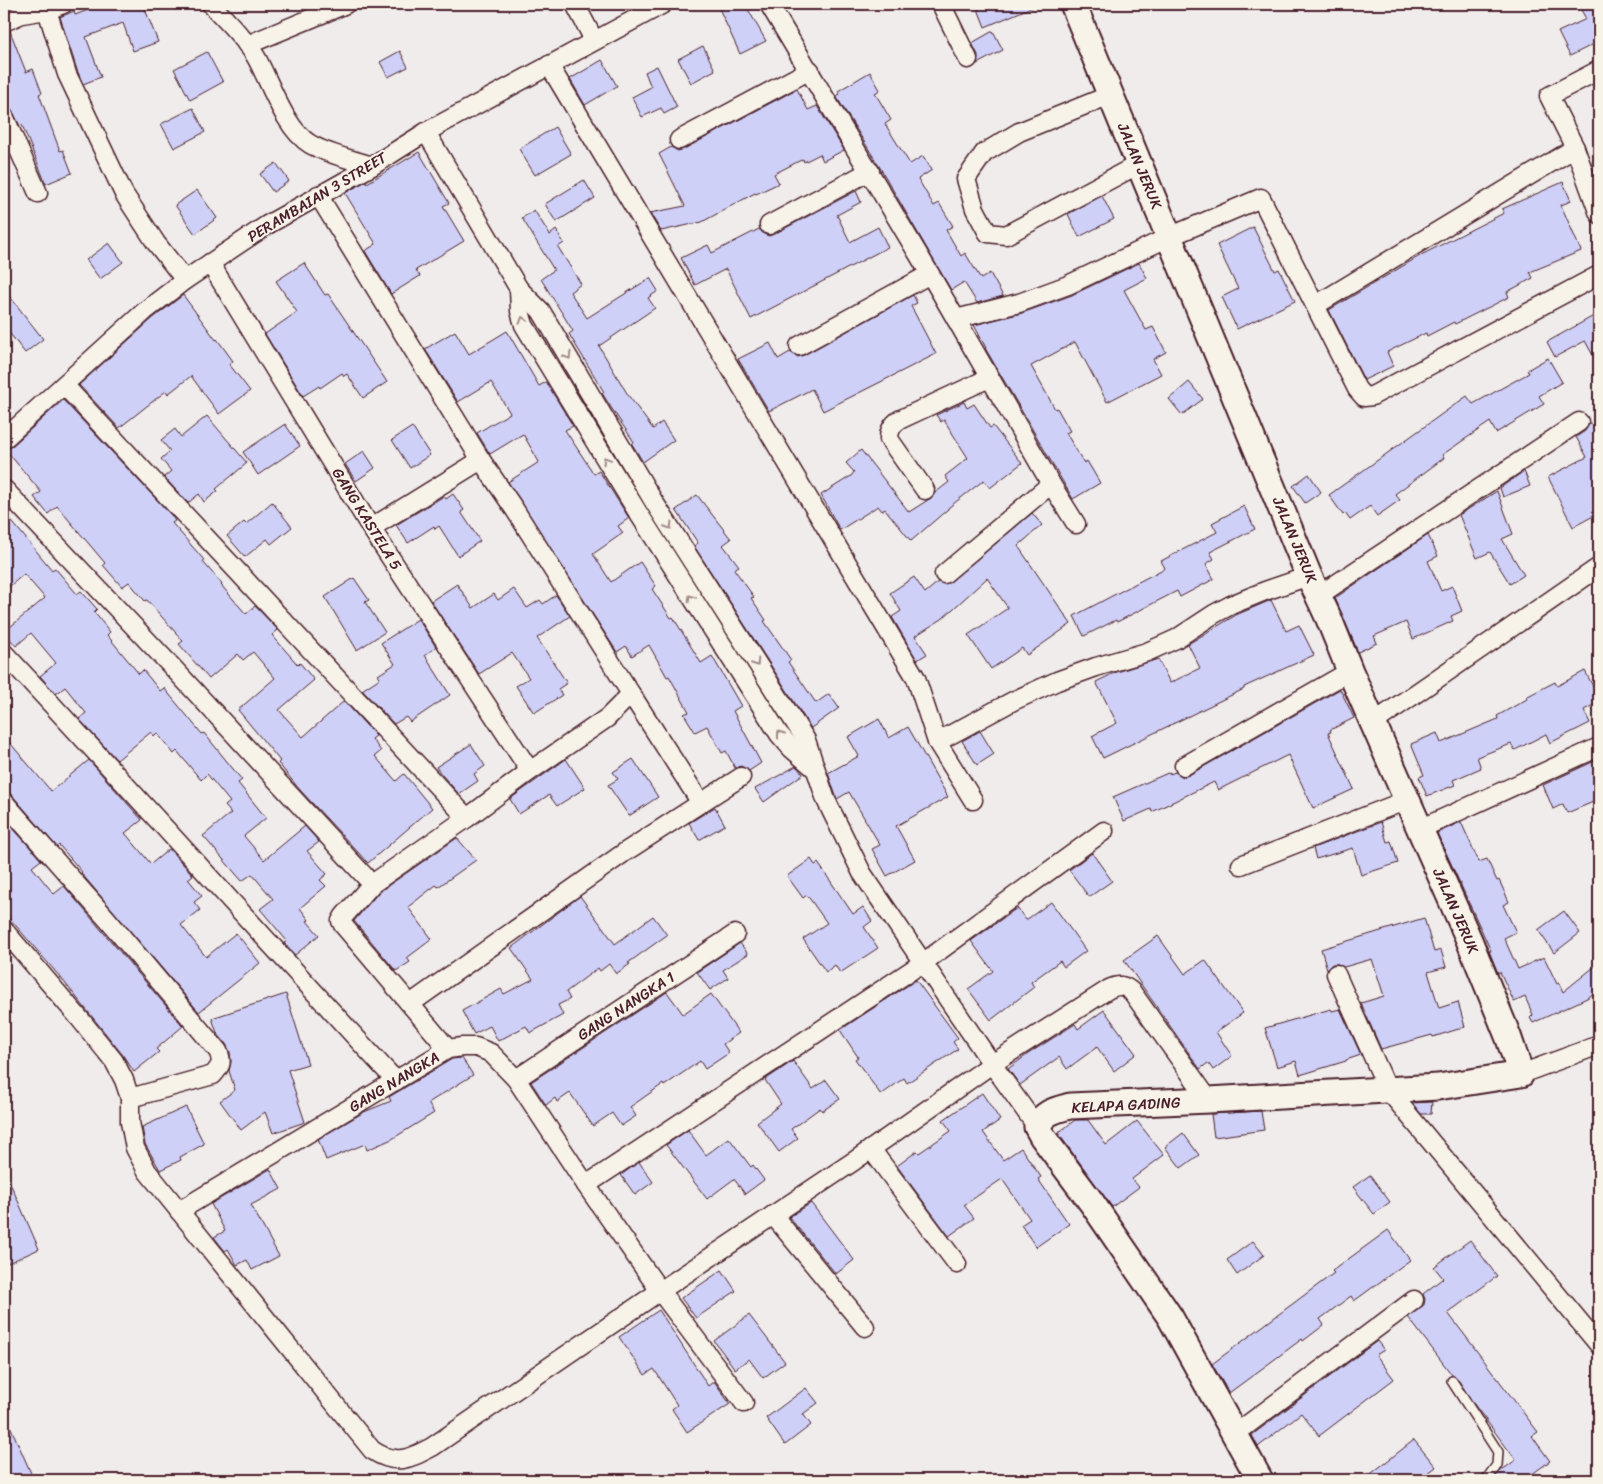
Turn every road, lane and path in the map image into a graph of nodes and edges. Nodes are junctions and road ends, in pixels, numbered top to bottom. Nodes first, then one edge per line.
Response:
1 (211, 4) edge
2 (346, 4) edge
3 (575, 4) edge
4 (663, 4) edge
5 (769, 4) edge
6 (941, 4) edge
7 (1072, 4) edge
8 (55, 7) edge
9 (5, 17) edge
10 (594, 40) junction
11 (247, 45) junction
12 (968, 59) dead end
13 (548, 64) junction
14 (810, 70) junction
15 (1599, 70) edge
16 (1110, 95) junction
17 (4, 116) edge
18 (426, 132) junction
19 (679, 140) dead end
20 (1575, 148) junction
21 (1139, 164) junction
22 (372, 166) junction
23 (870, 171) junction
24 (38, 193) dead end
25 (318, 195) junction
26 (1598, 206) edge
27 (769, 225) dead end
28 (1169, 237) junction
29 (210, 263) junction
30 (930, 274) junction
31 (1599, 275) edge
32 (185, 280) junction
33 (519, 289) junction
34 (1316, 305) junction
35 (956, 320) junction
36 (798, 346) dead end
37 (989, 378) junction
38 (64, 385) junction
39 (1578, 422) dead end
40 (4, 439) edge
41 (481, 460) junction
42 (1051, 484) junction
43 (4, 488) edge
44 (925, 490) dead end
45 (654, 502) junction
46 (637, 511) junction
47 (1076, 524) dead end
48 (371, 528) junction
49 (1599, 567) edge
50 (944, 574) dead end
51 (1314, 586) junction
52 (4, 653) edge
53 (1350, 671) junction
54 (631, 694) junction
55 (1373, 723) junction
56 (938, 742) junction
57 (1599, 747) edge
58 (1184, 766) dead end
59 (814, 768) junction
60 (530, 771) junction
61 (741, 777) dead end
62 (973, 800) dead end
63 (1407, 800) junction
64 (4, 802) edge
65 (701, 803) junction
66 (467, 818) junction
67 (1420, 829) junction
68 (1104, 831) dead end
69 (1241, 865) dead end
70 (372, 884) junction
71 (4, 930) edge
72 (735, 934) dead end
73 (924, 962) junction
74 (1336, 974) dead end
75 (410, 1004) junction
76 (1599, 1045) edge
77 (448, 1049) junction
78 (992, 1064) junction
79 (1521, 1074) junction
80 (516, 1078) junction
81 (396, 1081) junction
82 (1388, 1090) junction
83 (130, 1098) junction
84 (1210, 1100) junction
85 (1036, 1127) junction
86 (871, 1149) junction
87 (586, 1185) junction
88 (179, 1211) junction
89 (773, 1215) junction
90 (957, 1264) dead end
91 (660, 1291) junction
92 (1414, 1300) dead end
93 (865, 1327) dead end
94 (1599, 1345) edge
95 (1452, 1380) dead end
96 (744, 1403) dead end
97 (1235, 1434) junction
98 (1260, 1480) edge
99 (1486, 1480) edge

1 - 11 street
2 - 11 street
3 - 10 street
4 - 10 street, PERAMBAIAN 3 STREET
5 - 14 street
6 - 12 street
7 - 16 street, JALAN JERUK
8 - 9 street
8 - 32 street
10 - 13 street, PERAMBAIAN 3 STREET
11 - 22 street
13 - 18 street, PERAMBAIAN 3 STREET
13 - 56 street
14 - 19 street
14 - 23 street
15 - 20 street
16 - 21 street, JALAN JERUK
16 - 21 street
17 - 24 street
18 - 22 street, PERAMBAIAN 3 STREET
18 - 33 street
20 - 26 street
20 - 34 street
21 - 28 street, JALAN JERUK
22 - 25 street, PERAMBAIAN 3 STREET
23 - 27 street
23 - 30 street
25 - 29 street, PERAMBAIAN 3 STREET
25 - 41 street
28 - 34 street
28 - 35 street
28 - 51 street, JALAN JERUK
29 - 32 street, PERAMBAIAN 3 STREET
29 - 48 street, GANG KASTELA 5
30 - 35 street
30 - 36 street
31 - 34 street
32 - 38 street, PERAMBAIAN 3 STREET
33 -> 45 street
46 -> 33 street
35 - 37 street
37 - 42 street
37 - 44 street
38 - 40 street, PERAMBAIAN 3 STREET
38 - 66 street
39 - 51 street
41 - 48 street
41 - 54 street
42 - 47 street
42 - 50 street
43 - 70 street
45 - 46 street
45 -> 59 street
59 -> 46 street
48 - 60 street, GANG KASTELA 5
49 - 55 street
51 - 53 street, JALAN JERUK
51 - 56 street
52 - 81 street
53 - 55 street, JALAN JERUK
53 - 58 street
54 - 60 street
54 - 65 street
55 - 63 street, JALAN JERUK
56 - 62 street
57 - 67 street
59 - 73 street
60 - 66 street
61 - 65 street
63 - 67 street, JALAN JERUK
63 - 69 street
64 - 83 street
65 - 75 street
66 - 70 street
67 - 79 street, JALAN JERUK
68 - 73 street
70 - 75 street
71 - 83 street
72 - 80 street, GANG NANGKA 1
73 - 78 street
73 - 87 street
74 - 82 street
75 - 77 street
76 - 79 street
77 - 80 street, GANG NANGKA
77 - 81 street, GANG NANGKA
78 - 84 street
78 - 85 street
78 - 86 street
79 - 82 street, KELAPA GADING
80 - 87 street, GANG NANGKA
81 - 88 street, GANG NANGKA
82 - 84 street, KELAPA GADING
82 - 94 street
83 - 88 street
84 - 85 street, KELAPA GADING
85 - 97 street
86 - 89 street
86 - 90 street
87 - 91 street, GANG NANGKA
88 - 91 street
89 - 91 street
89 - 93 street
91 - 96 street, GANG NANGKA
92 - 97 street
95 - 99 lane
97 - 98 street

